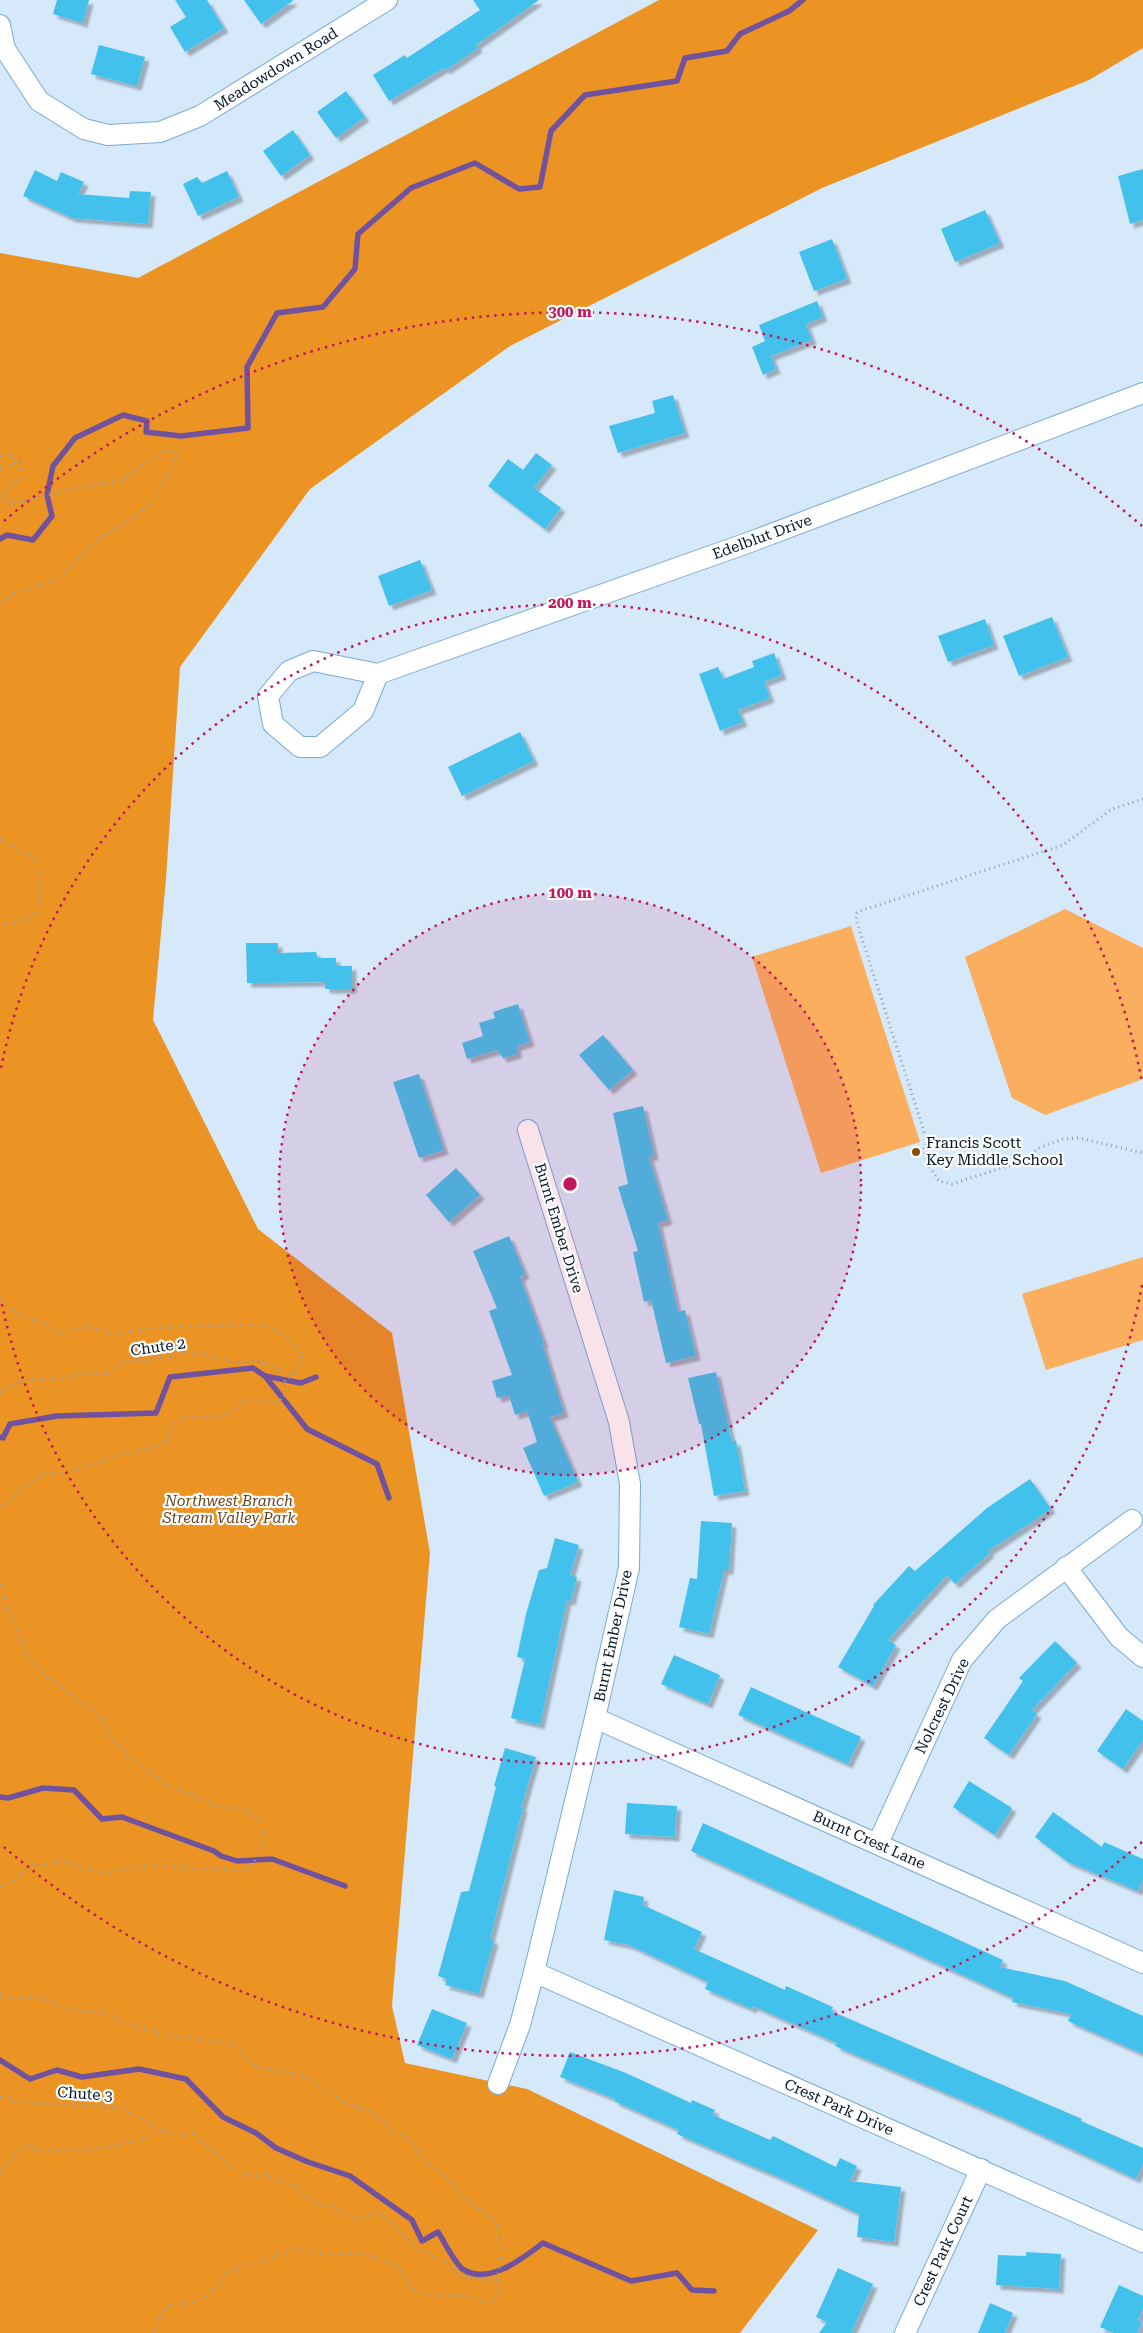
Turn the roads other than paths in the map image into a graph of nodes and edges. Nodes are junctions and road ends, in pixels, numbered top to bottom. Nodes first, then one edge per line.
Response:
1 (388, 0) edge
2 (0, 25) edge
3 (1143, 393) edge
4 (378, 674) junction
5 (528, 1130) dead end
6 (1132, 1520) dead end
7 (1066, 1567) junction
8 (1143, 1657) edge
9 (595, 1718) junction
10 (878, 1844) junction
11 (1143, 1963) edge
12 (534, 1972) junction
13 (498, 2084) dead end
14 (981, 2169) junction
15 (1143, 2242) edge
16 (905, 2333) edge

1 - 2 street, Meadowdown Road
3 - 4 street, Edelblut Drive
4 - 4 street
5 - 9 street, Burnt Ember Drive
6 - 7 street, Nolcrest Drive
7 - 8 street
7 - 10 street, Nolcrest Drive
9 - 10 street, Burnt Crest Lane
9 - 12 street, Burnt Ember Drive
10 - 11 street, Burnt Crest Lane
12 - 13 street, Burnt Ember Drive
12 - 14 street, Crest Park Drive
14 - 15 street, Crest Park Drive
14 - 16 street, Crest Park Court

